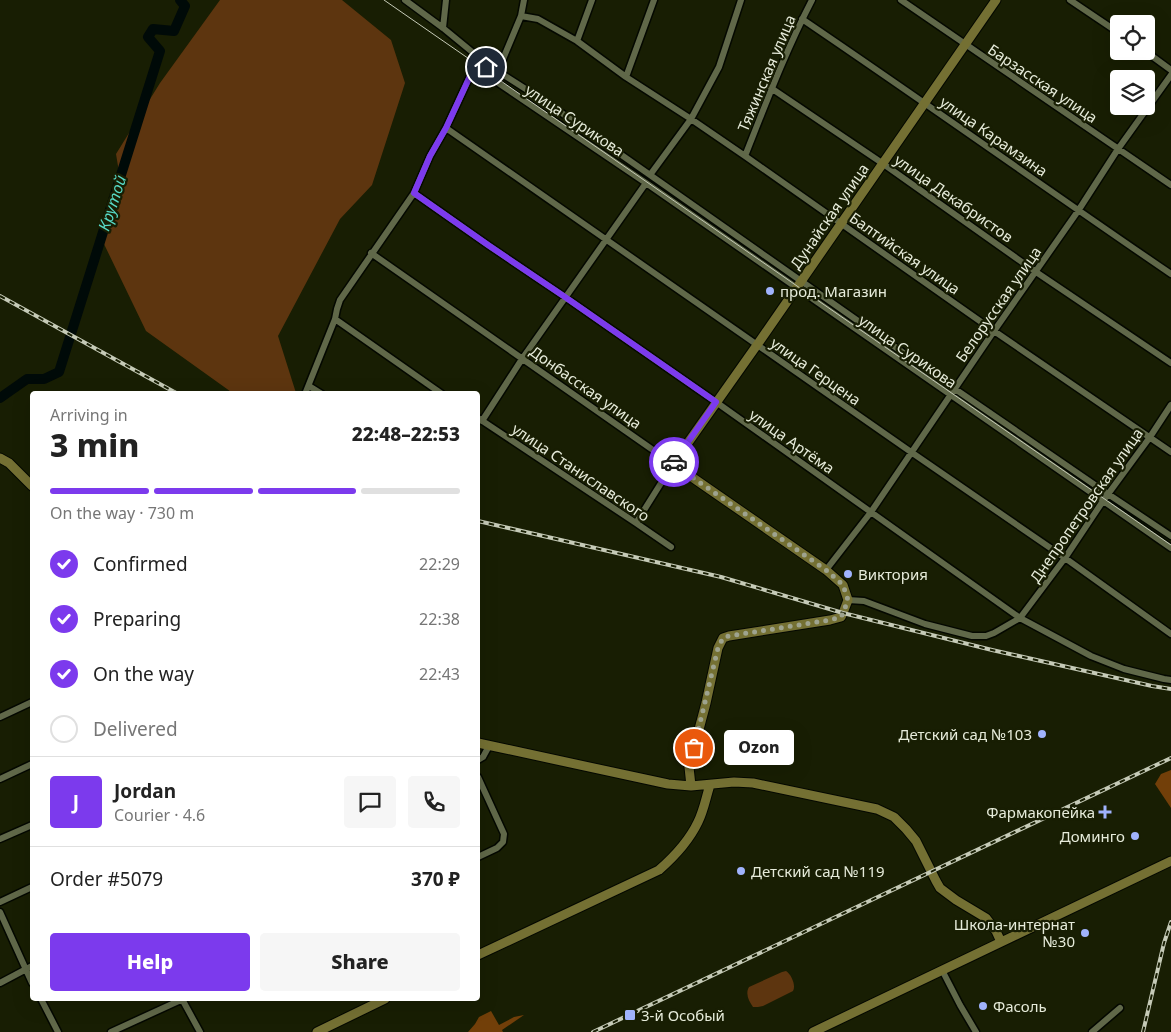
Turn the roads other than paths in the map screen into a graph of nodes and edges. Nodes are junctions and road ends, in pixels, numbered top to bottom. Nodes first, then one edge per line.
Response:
1 (405, 0) edge
2 (446, 0) edge
3 (524, 0) edge
4 (592, 0) edge
5 (654, 0) edge
6 (741, 0) edge
7 (812, 0) edge
8 (901, 0) edge
9 (996, 0) edge
10 (1070, 0) edge
11 (521, 16) junction
12 (802, 19) junction
13 (443, 28) junction
14 (1110, 28) edge
15 (577, 41) junction
16 (964, 44) junction
17 (1155, 59) edge
18 (488, 65) junction
19 (1171, 70) edge
20 (498, 71) junction
21 (482, 72) junction
22 (1171, 75) edge
23 (626, 77) junction
24 (771, 88) junction
25 (924, 102) junction
26 (691, 119) junction
27 (446, 128) junction
28 (1118, 149) junction
29 (745, 156) junction
30 (882, 163) junction
31 (650, 175) junction
32 (646, 183) junction
33 (1171, 185) edge
34 (414, 193) junction
35 (1078, 211) junction
36 (841, 223) junction
37 (606, 240) junction
38 (372, 253) junction
39 (1036, 272) junction
40 (1171, 274) edge
41 (799, 284) junction
42 (565, 297) junction
43 (335, 319) junction
44 (994, 331) junction
45 (757, 345) junction
46 (522, 358) junction
47 (1171, 362) edge
48 (308, 386) junction
49 (955, 389) junction
50 (306, 391) edge
51 (317, 391) edge
52 (438, 391) edge
53 (950, 395) junction
54 (716, 402) junction
55 (1171, 405) edge
56 (480, 420) edge
57 (1150, 437) junction
58 (911, 452) junction
59 (1171, 452) edge
60 (0, 458) edge
61 (673, 464) junction
62 (30, 484) edge
63 (1108, 494) junction
64 (1103, 501) junction
65 (871, 512) junction
66 (636, 523) junction
67 (1171, 536) edge
68 (671, 548) dead end
69 (1171, 548) edge
70 (1065, 558) junction
71 (826, 570) junction
72 (848, 600) junction
73 (1020, 618) junction
74 (1171, 634) edge
75 (1171, 680) edge
76 (30, 703) edge
77 (0, 717) edge
78 (480, 744) edge
79 (490, 746) junction
80 (480, 759) edge
81 (30, 765) edge
82 (0, 779) edge
83 (480, 781) edge
84 (710, 785) junction
85 (691, 786) junction
86 (30, 826) edge
87 (0, 839) edge
88 (480, 856) edge
89 (1171, 861) edge
90 (30, 888) edge
91 (0, 902) edge
92 (0, 912) edge
93 (1000, 942) junction
94 (480, 954) edge
95 (29, 968) edge
96 (942, 970) junction
97 (0, 983) edge
98 (42, 1001) edge
99 (179, 1001) edge
100 (184, 1001) edge
101 (378, 1001) edge
102 (1120, 1008) dead end
103 (58, 1032) edge
104 (111, 1032) edge
105 (200, 1032) edge
106 (317, 1032) edge
107 (813, 1032) edge
108 (976, 1032) edge
109 (1092, 1032) edge

1 - 13 street, улица Сурикова
2 - 13 street
3 - 11 street
4 - 15 street
5 - 23 street
6 - 26 street
7 - 12 street, Тяжинская улица
8 - 16 street, Барзасская улица
9 - 16 main road, Дунайская улица
10 - 14 street
11 - 15 street, Балтийская улица
11 - 20 street
12 - 24 street, Тяжинская улица
12 - 25 street, улица Карамзина
13 - 18 street, улица Сурикова
15 - 23 street, Балтийская улица
16 - 25 main road, Дунайская улица
16 - 28 street, Барзасская улица
17 - 19 street
18 - 20 street, улица Сурикова
18 - 21 street
20 - 31 street, улица Сурикова
21 - 27 street
21 - 32 street, улица Сурикова
22 - 28 street, Белорусская улица
23 - 26 street, Балтийская улица
24 - 29 street, Тяжинская улица
24 - 30 street, улица Декабристов
25 - 30 main road, Дунайская улица
25 - 35 street, улица Карамзина
26 - 29 street, Балтийская улица
26 - 31 street
27 - 34 street
27 - 37 street, улица Герцена
28 - 33 street, Барзасская улица
28 - 35 street, Белорусская улица
29 - 36 street, Балтийская улица
30 - 36 main road, Дунайская улица
30 - 39 street, улица Декабристов
31 - 41 street, улица Сурикова
32 - 37 street
32 - 41 street, улица Сурикова
34 - 38 street
34 - 42 street, улица Артёма
35 - 39 street, Белорусская улица
35 - 40 street, улица Карамзина
36 - 41 main road, Дунайская улица
36 - 44 street, Балтийская улица
37 - 42 street
37 - 45 street, улица Герцена
38 - 43 street
38 - 46 street, Донбасская улица
39 - 44 street, Белорусская улица
39 - 47 street, улица Декабристов
41 - 45 main road, Дунайская улица
41 - 49 street, улица Сурикова
41 - 53 street, улица Сурикова
42 - 46 street
42 - 54 street, улица Артёма
43 - 48 street
43 - 52 street
44 - 49 street, Белорусская улица
44 - 57 street, Балтийская улица
45 - 54 main road, Дунайская улица
45 - 58 street, улица Герцена
46 - 56 street
46 - 61 street, Донбасская улица
48 - 50 street
48 - 51 street
49 - 53 street, Белорусская улица
49 - 63 street, улица Сурикова
53 - 58 street, Белорусская улица
53 - 64 street, улица Сурикова
54 - 61 main road, Дунайская улица
54 - 65 street, улица Артёма
55 - 57 street, Днепропетровская улица
56 - 66 street, улица Станиславского
57 - 59 street, Балтийская улица
57 - 63 street, Днепропетровская улица
58 - 65 street, Белорусская улица
58 - 70 street, улица Герцена
60 - 62 main road
61 - 66 street, Дунайская улица
61 - 71 main road, Донбасская улица
63 - 64 street, Днепропетровская улица
63 - 67 street, улица Сурикова
64 - 69 street, улица Сурикова
64 - 70 street, Днепропетровская улица
65 - 71 street, Белорусская улица
65 - 73 street, улица Артёма
66 - 68 street, улица Станиславского
70 - 73 street, Днепропетровская улица
70 - 74 street, улица Герцена
71 - 72 main road, Донбасская улица
72 - 73 street
72 - 85 main road
73 - 75 street, улица Артёма
76 - 77 street
78 - 79 main road
79 - 80 street
79 - 85 main road
81 - 82 street
83 - 88 street
84 - 85 main road
84 - 93 main road
84 - 94 main road
86 - 87 street
89 - 93 main road
90 - 91 street
92 - 95 street
93 - 96 main road
95 - 97 street
96 - 107 main road
96 - 108 street
98 - 103 street
99 - 104 street
100 - 105 street
101 - 106 main road
102 - 109 street

